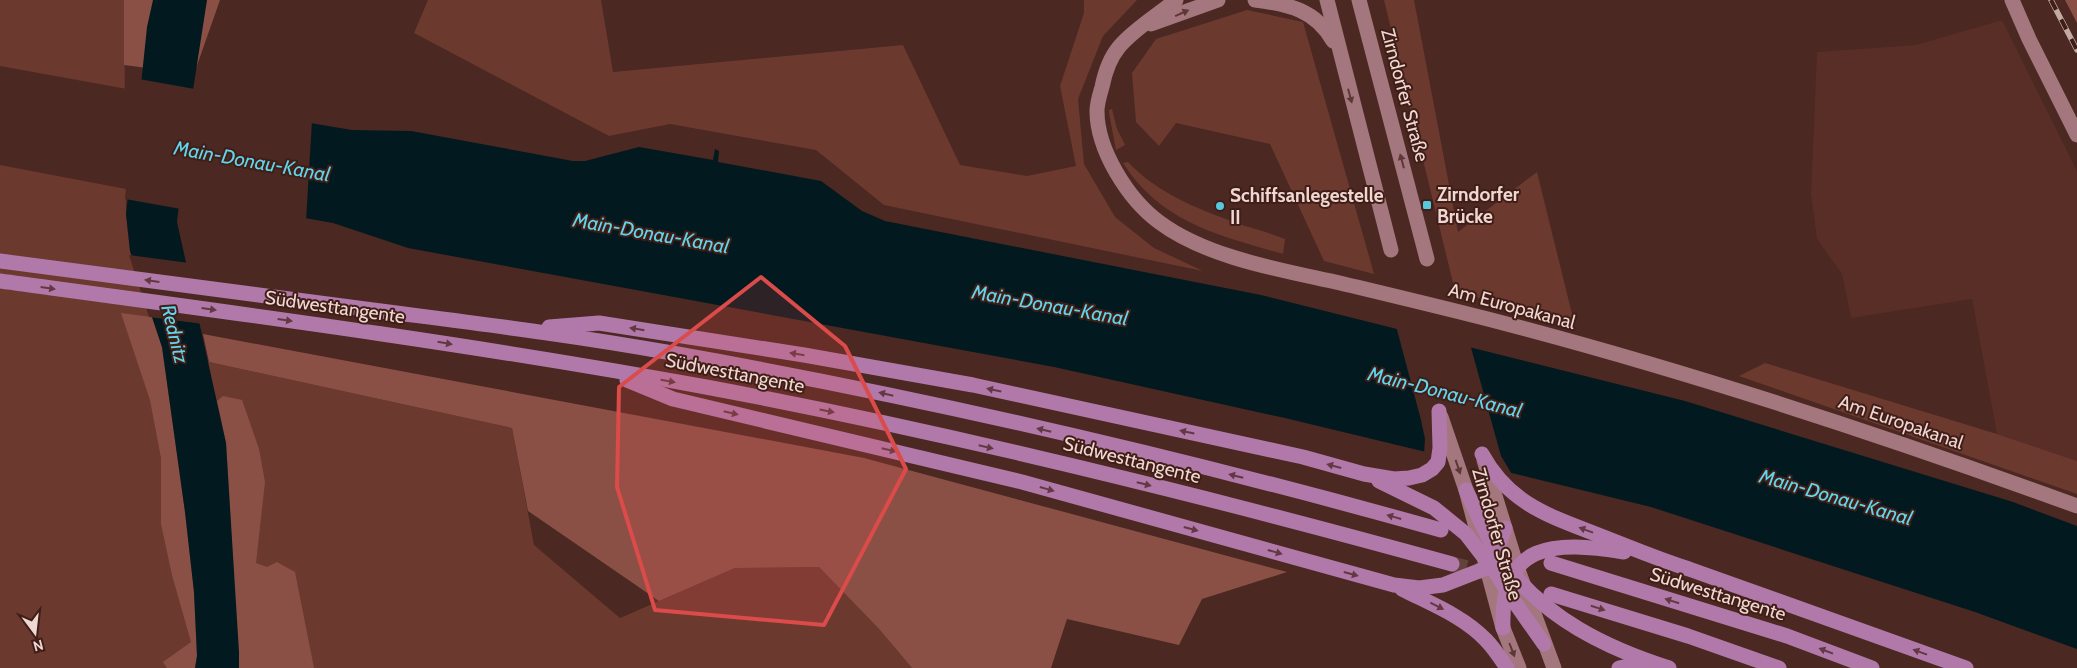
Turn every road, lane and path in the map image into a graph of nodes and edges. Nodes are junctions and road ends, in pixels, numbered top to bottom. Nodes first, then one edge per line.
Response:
1 (1176, 0) edge
2 (1218, 0) edge
3 (1255, 0) edge
4 (1327, 0) edge
5 (1359, 0) edge
6 (2012, 0) edge
7 (1145, 25) junction
8 (1338, 48) junction
9 (2077, 135) edge
10 (1391, 250) dead end
11 (1427, 258) dead end
12 (0, 261) edge
13 (0, 281) edge
14 (517, 329) junction
15 (602, 369) junction
16 (1439, 411) joint
17 (1482, 454) joint
18 (1364, 474) junction
19 (2077, 506) edge
20 (1505, 528) junction
21 (1441, 530) dead end
22 (1651, 557) junction
23 (1489, 560) junction
24 (1551, 563) dead end
25 (1452, 564) tunnel mouth
26 (1515, 570) junction
27 (1394, 585) junction
28 (1524, 586) junction
29 (1551, 594) dead end
30 (1505, 599) junction
31 (1503, 628) joint
32 (1544, 644) junction
33 (1663, 666) edge
34 (1508, 668) edge
35 (1519, 668) edge
36 (1554, 668) edge
37 (1619, 668) edge
38 (1779, 668) edge
39 (1872, 668) edge
40 (1966, 668) edge

1 - 7 main road, Am Europakanal
7 -> 2 main road, Am Europakanal
3 - 8 main road
4 - 8 main road
11 -> 5 main road, Zirndorfer Straße
6 - 9 main road
7 - 19 main road, Am Europakanal
8 -> 10 main road
14 -> 12 highway, Südwesttangente
13 -> 15 highway, Südwesttangente
18 -> 14 highway
21 -> 14 highway, Südwesttangente
15 -> 25 highway, Südwesttangente
15 -> 27 highway
16 - 18 highway
16 -> 23 main road, Zirndorfer Straße
17 - 20 main road, Zirndorfer Straße
22 -> 17 highway
18 - 23 highway
20 - 23 highway
20 - 26 main road, Zirndorfer Straße
22 - 26 highway
40 -> 22 highway
23 - 26 highway
23 - 27 highway
23 - 30 highway
39 -> 24 highway, Südwesttangente
26 - 28 main road, Zirndorfer Straße
26 - 30 highway
27 -> 34 highway
28 - 32 main road, Zirndorfer Straße
28 - 33 highway
29 -> 38 highway
30 - 31 highway
30 - 32 highway
31 -> 35 main road, Zirndorfer Straße
32 - 36 main road, Zirndorfer Straße
33 - 37 highway

